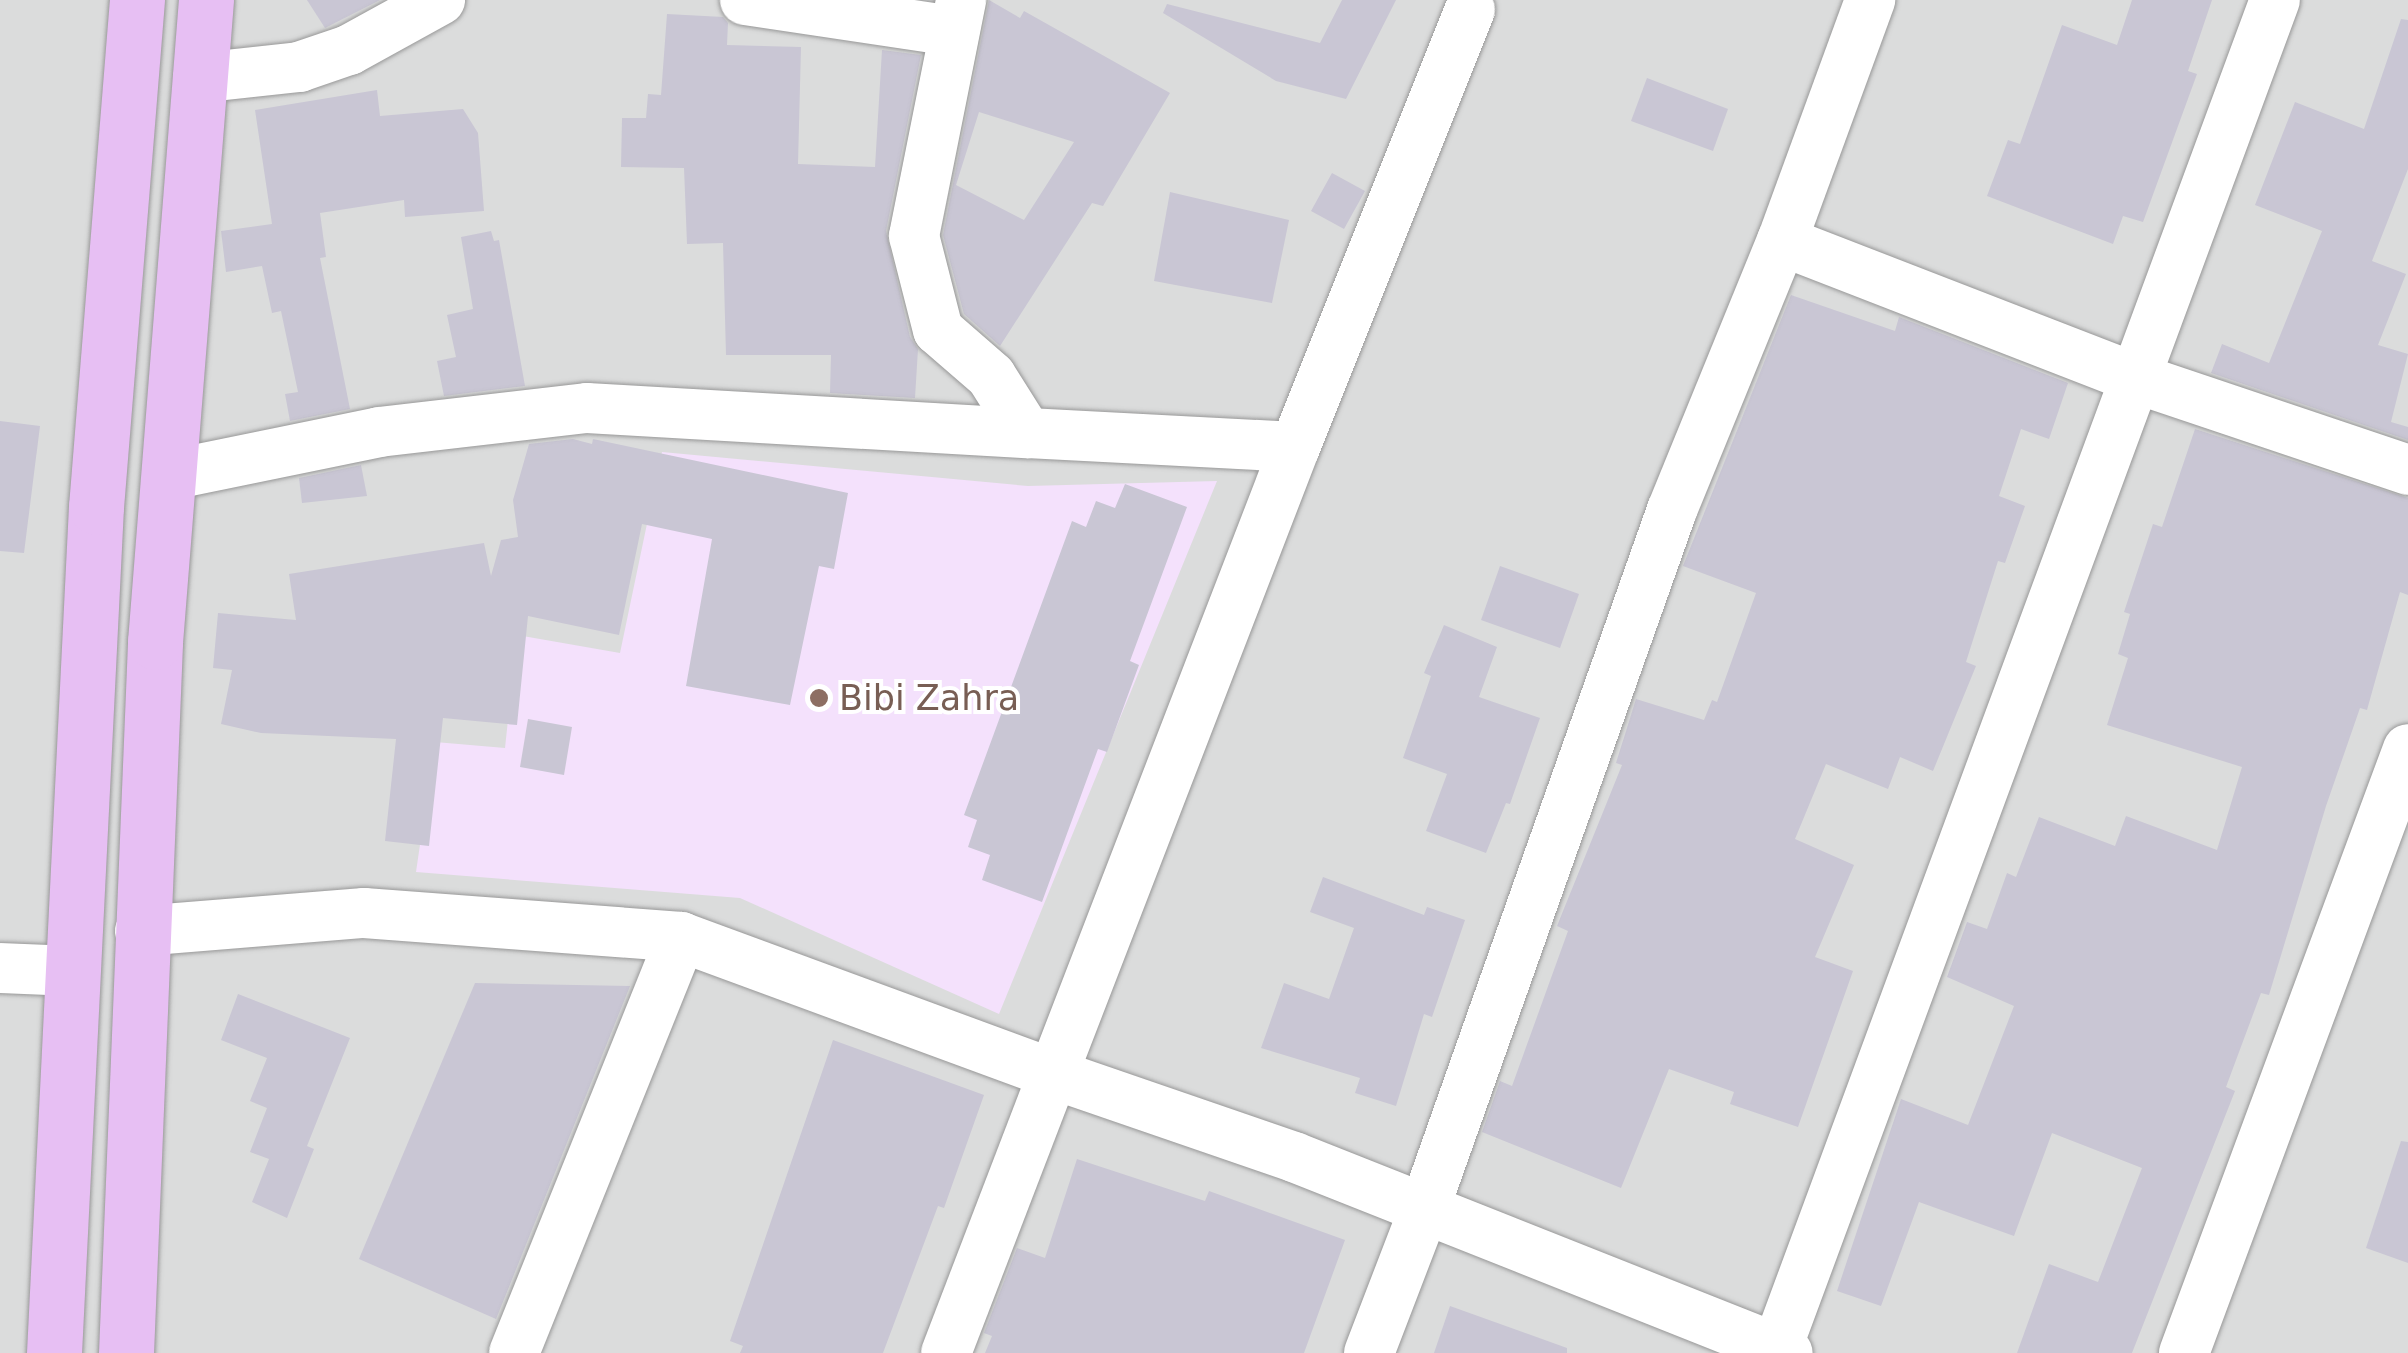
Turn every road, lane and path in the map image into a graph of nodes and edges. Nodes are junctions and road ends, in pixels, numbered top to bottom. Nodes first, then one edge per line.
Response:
1 (137, 0) edge
2 (206, 0) edge
3 (440, 0) edge
4 (745, 0) edge
5 (1870, 0) edge
6 (2275, 0) edge
7 (1470, 10) dead end
8 (956, 16) edge
9 (198, 78) junction
10 (1782, 241) junction
11 (2138, 379) junction
12 (1027, 434) junction
13 (1296, 448) junction
14 (2408, 470) edge
15 (170, 476) junction
16 (2408, 749) edge
17 (140, 931) junction
18 (681, 937) junction
19 (0, 968) edge
20 (72, 972) junction
21 (1053, 1074) junction
22 (1425, 1208) junction
23 (1780, 1352) edge
24 (54, 1353) edge
25 (126, 1353) edge
26 (514, 1353) edge
27 (946, 1353) edge
28 (1369, 1353) edge
29 (2184, 1353) edge

1 - 20 street
2 - 9 street
3 - 9 street
4 - 8 street
5 - 10 street
6 - 11 street
7 - 13 street
8 - 12 street
9 - 15 street
10 - 11 street
10 - 22 street
11 - 14 street
11 - 23 street
12 - 13 street
12 - 15 street
13 - 21 street
15 - 17 street
16 - 29 street
17 - 18 street
17 - 25 street
18 - 21 street
18 - 26 street
19 - 20 street
20 - 24 street
21 - 22 street
21 - 27 street
22 - 23 street
22 - 28 street

